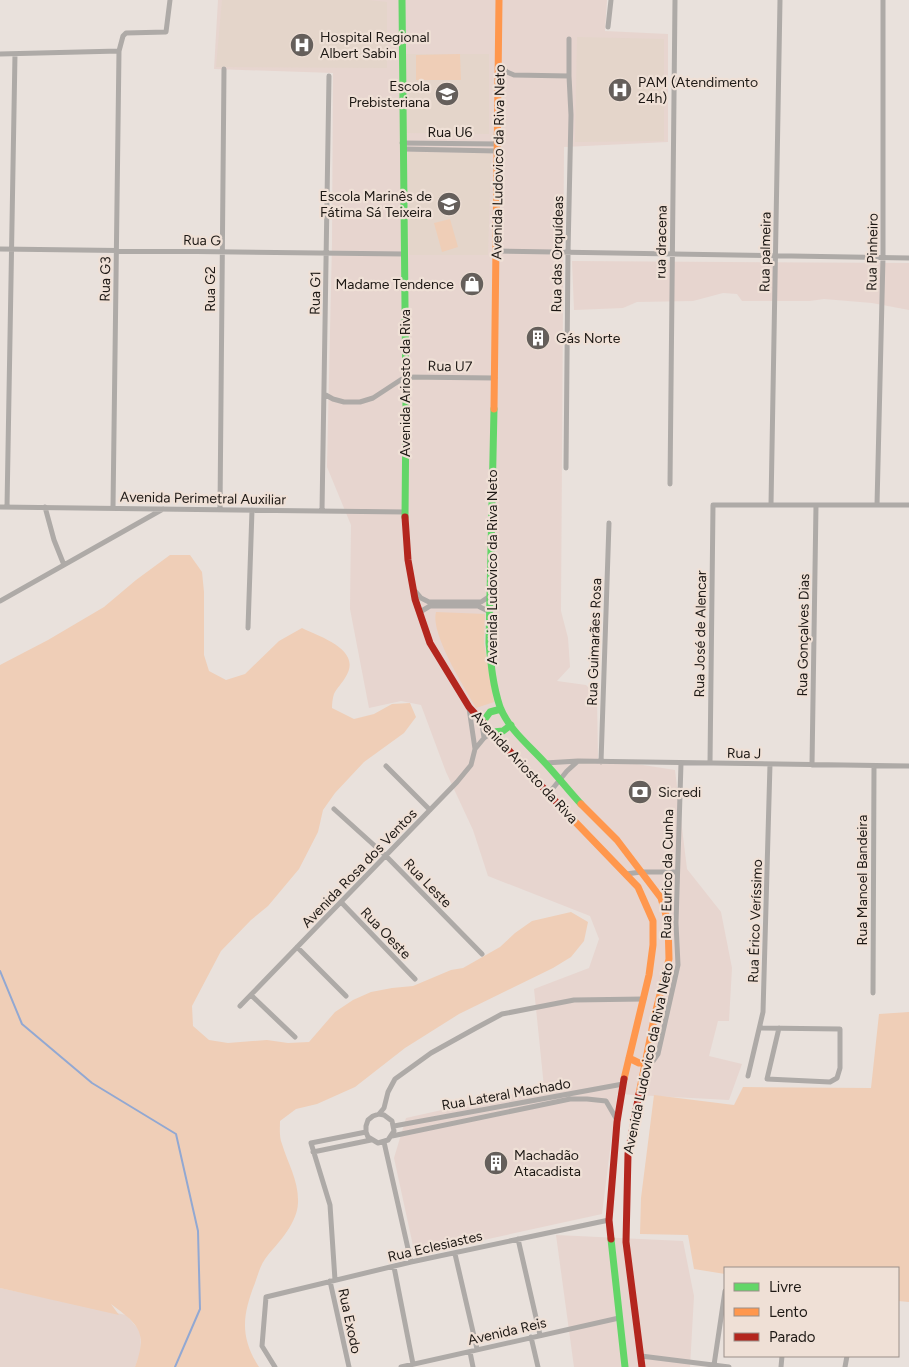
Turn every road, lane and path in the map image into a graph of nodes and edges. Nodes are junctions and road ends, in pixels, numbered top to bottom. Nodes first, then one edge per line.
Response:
1 (170, 0) edge
2 (402, 0) edge
3 (499, 0) edge
4 (610, 0) edge
5 (675, 0) edge
6 (780, 0) edge
7 (883, 0) edge
8 (608, 27) dead end
9 (569, 40) dead end
10 (119, 51) junction
11 (0, 54) edge
12 (15, 54) junction
13 (499, 64) junction
14 (224, 69) dead end
15 (329, 76) dead end
16 (568, 76) junction
17 (449, 143) junction
18 (402, 146) junction
19 (498, 147) junction
20 (449, 150) junction
21 (0, 249) edge
22 (10, 249) junction
23 (117, 251) junction
24 (496, 251) junction
25 (222, 252) junction
26 (568, 252) junction
27 (326, 253) junction
28 (404, 254) junction
29 (672, 254) junction
30 (776, 256) junction
31 (884, 257) junction
32 (909, 258) edge
33 (405, 377) junction
34 (495, 378) junction
35 (324, 394) junction
36 (566, 468) dead end
37 (670, 484) dead end
38 (771, 505) junction
39 (816, 505) junction
40 (877, 505) junction
41 (909, 505) edge
42 (0, 507) edge
43 (7, 507) junction
44 (45, 507) junction
45 (113, 508) junction
46 (164, 509) junction
47 (220, 510) junction
48 (252, 510) junction
49 (322, 511) junction
50 (405, 512) junction
51 (609, 523) dead end
52 (64, 565) junction
53 (413, 587) junction
54 (490, 596) junction
55 (0, 601) edge
56 (428, 604) junction
57 (454, 604) junction
58 (420, 612) junction
59 (490, 612) junction
60 (248, 628) dead end
61 (469, 707) junction
62 (501, 709) junction
63 (482, 723) junction
64 (511, 725) junction
65 (493, 732) junction
66 (484, 738) junction
67 (476, 749) junction
68 (578, 761) junction
69 (601, 762) junction
70 (545, 763) junction
71 (681, 763) junction
72 (710, 764) junction
73 (770, 764) junction
74 (812, 765) junction
75 (386, 766) dead end
76 (874, 766) junction
77 (909, 766) edge
78 (559, 781) junction
79 (549, 793) junction
80 (334, 809) dead end
81 (430, 810) junction
82 (386, 856) junction
83 (641, 872) junction
84 (677, 872) junction
85 (626, 874) junction
86 (341, 902) junction
87 (672, 922) junction
88 (297, 948) junction
89 (482, 954) dead end
90 (415, 979) dead end
91 (873, 993) dead end
92 (251, 995) junction
93 (346, 996) dead end
94 (644, 999) junction
95 (240, 1006) dead end
96 (655, 1014) junction
97 (667, 1015) junction
98 (760, 1028) junction
99 (779, 1028) junction
100 (295, 1036) dead end
101 (629, 1058) junction
102 (646, 1062) junction
103 (748, 1076) dead end
104 (623, 1084) junction
105 (379, 1114) junction
106 (617, 1120) junction
107 (394, 1126) junction
108 (366, 1132) junction
109 (392, 1136) junction
110 (371, 1140) junction
111 (384, 1142) junction
112 (313, 1152) junction
113 (609, 1220) junction
114 (518, 1239) junction
115 (455, 1254) junction
116 (411, 1262) junction
117 (394, 1267) junction
118 (332, 1280) junction
119 (724, 1300) edge
120 (619, 1318) junction
121 (540, 1335) junction
122 (531, 1337) junction
123 (477, 1349) junction
124 (470, 1352) junction
125 (641, 1356) junction
126 (414, 1364) junction
127 (717, 1366) edge
128 (275, 1367) edge
129 (349, 1367) edge
130 (401, 1367) edge
131 (473, 1367) edge
132 (538, 1367) edge
133 (626, 1367) edge
134 (642, 1367) edge
135 (729, 1367) edge

1 - 10 street
2 - 18 street, Avenida Ariosto da Riva
3 - 13 street, Avenida Ludovico da Riva Neto
4 - 8 street
5 - 29 street, rua dracena
6 - 30 street, Rua palmeira
7 - 31 street, Rua Pinheiro
9 - 16 street, Rua das Orquídeas
10 - 12 street
10 - 23 street, Rua G3
11 - 12 street
12 - 22 street
13 - 16 street
13 - 19 street, Avenida Ludovico da Riva Neto
14 - 25 street, Rua G2
15 - 27 street, Rua G1
16 - 26 street, Rua das Orquídeas
17 - 18 street, Rua U6
17 - 19 street, Rua U6
17 - 20 street
18 - 20 street, Rua U6
18 - 28 street, Avenida Ariosto da Riva
19 - 20 street, Rua U6
19 - 24 street, Avenida Ludovico da Riva Neto
21 - 22 street, Rua G
22 - 23 street, Rua G
22 - 43 street
23 - 25 street, Rua G
23 - 45 street, Rua G3
24 - 26 street
24 - 34 street, Avenida Ludovico da Riva Neto
25 - 27 street, Rua G
25 - 47 street, Rua G2
26 - 29 street
26 - 36 street, Rua das Orquídeas
27 - 28 street, Rua G
27 - 35 street, Rua G1
28 - 33 street, Avenida Ariosto da Riva
29 - 30 street
29 - 37 street, rua dracena
30 - 31 street
30 - 38 street, Rua palmeira
31 - 32 street
31 - 40 street, Rua Pinheiro
33 - 34 street, Rua U7
33 - 35 street
33 - 50 street, Avenida Ariosto da Riva
34 - 54 street, Avenida Ludovico da Riva Neto
35 - 49 street, Rua G1
38 - 39 street
38 - 72 street, Rua José de Alencar
39 - 40 street
39 - 74 street, Rua Gonçalves Dias
40 - 41 street
42 - 43 street, Avenida Perimetral Auxiliar
43 - 44 street, Avenida Perimetral Auxiliar
44 - 45 street, Avenida Perimetral Auxiliar
44 - 52 street
45 - 46 street, Avenida Perimetral Auxiliar
46 - 47 street, Avenida Perimetral Auxiliar
46 - 52 street
47 - 48 street, Avenida Perimetral Auxiliar
48 - 49 street, Avenida Perimetral Auxiliar
48 - 60 street
49 - 50 street, Avenida Perimetral Auxiliar
50 - 53 street, Avenida Ariosto da Riva
51 - 69 street, Rua Guimarães Rosa
52 - 55 street
53 - 56 street
53 - 58 street, Avenida Ariosto da Riva
54 - 57 street
54 - 59 street, Avenida Ludovico da Riva Neto
56 - 57 street
56 - 58 street
57 - 59 street
58 - 61 street, Avenida Ariosto da Riva
59 - 62 street, Avenida Ludovico da Riva Neto
61 - 63 street, Avenida Ariosto da Riva
61 - 67 street
62 - 63 street
62 - 64 street, Avenida Ludovico da Riva Neto
63 - 65 street, Avenida Ariosto da Riva
63 - 66 street
64 - 65 street
64 - 70 street, Avenida Ludovico da Riva Neto
65 - 66 street
65 - 79 street, Avenida Ariosto da Riva
66 - 67 street, Avenida Rosa dos Ventos
67 - 81 street, Avenida Rosa dos Ventos
68 - 69 street, Rua J
68 - 70 street, Rua J
68 - 78 street
69 - 71 street, Rua J
70 - 78 street, Avenida Ludovico da Riva Neto
71 - 72 street, Rua J
71 - 84 street, Rua Eurico da Cunha
72 - 73 street, Rua J
73 - 74 street, Rua J
73 - 98 street, Rua Érico Veríssimo
74 - 76 street, Rua J
75 - 81 street
76 - 77 street, Rua J
76 - 91 street, Rua Manoel Bandeira
78 - 79 street
78 - 83 street, Avenida Ludovico da Riva Neto
79 - 85 street, Avenida Ariosto da Riva
80 - 82 street, Rua Leste
81 - 82 street, Avenida Rosa dos Ventos
82 - 86 street, Avenida Rosa dos Ventos
82 - 89 street, Rua Leste
83 - 84 street
83 - 85 street
83 - 87 street, Avenida Ludovico da Riva Neto
84 - 87 street, Rua Eurico da Cunha
85 - 94 street, Avenida Ariosto da Riva
86 - 88 street, Avenida Rosa dos Ventos
86 - 90 street, Rua Oeste
87 - 96 street, Avenida Ludovico da Riva Neto
87 - 97 street, Rua Eurico da Cunha
88 - 92 street, Avenida Rosa dos Ventos
88 - 93 street
92 - 95 street, Avenida Rosa dos Ventos
92 - 100 street
94 - 101 street, Avenida Ariosto da Riva
94 - 105 street
96 - 97 street
96 - 102 street, Avenida Ludovico da Riva Neto
97 - 102 street, Rua Eurico da Cunha
98 - 99 street
98 - 103 street, Rua Érico Veríssimo
99 - 99 street
101 - 102 street
101 - 104 street, Avenida Ariosto da Riva
102 - 125 street, Avenida Ludovico da Riva Neto
104 - 106 street, Avenida Ariosto da Riva
104 - 107 street, Rua Lateral Machado
105 - 107 street
105 - 108 street
106 - 109 street
106 - 113 street, Avenida Ariosto da Riva
107 - 109 street
108 - 110 street
108 - 112 street, Rua Exodo
109 - 111 street
110 - 111 street
110 - 112 street
111 - 116 street
112 - 118 street, Rua Exodo
113 - 114 street, Rua Eclesiastes
113 - 120 street, Avenida Ariosto da Riva
114 - 115 street, Rua Eclesiastes
114 - 121 street
115 - 116 street, Rua Eclesiastes
115 - 123 street
116 - 117 street, Rua Eclesiastes
117 - 118 street, Rua Eclesiastes
117 - 126 street
118 - 128 street, Rua Eclesiastes
118 - 129 street, Rua Exodo
119 - 127 street
120 - 121 street, Avenida Reis
120 - 133 street, Avenida Ariosto da Riva
121 - 122 street, Avenida Reis
122 - 123 street, Avenida Reis
122 - 132 street
123 - 124 street, Avenida Reis
124 - 126 street, Avenida Reis
124 - 131 street
125 - 127 street
125 - 134 street, Avenida Ludovico da Riva Neto
126 - 130 street, Avenida Reis
127 - 135 street

